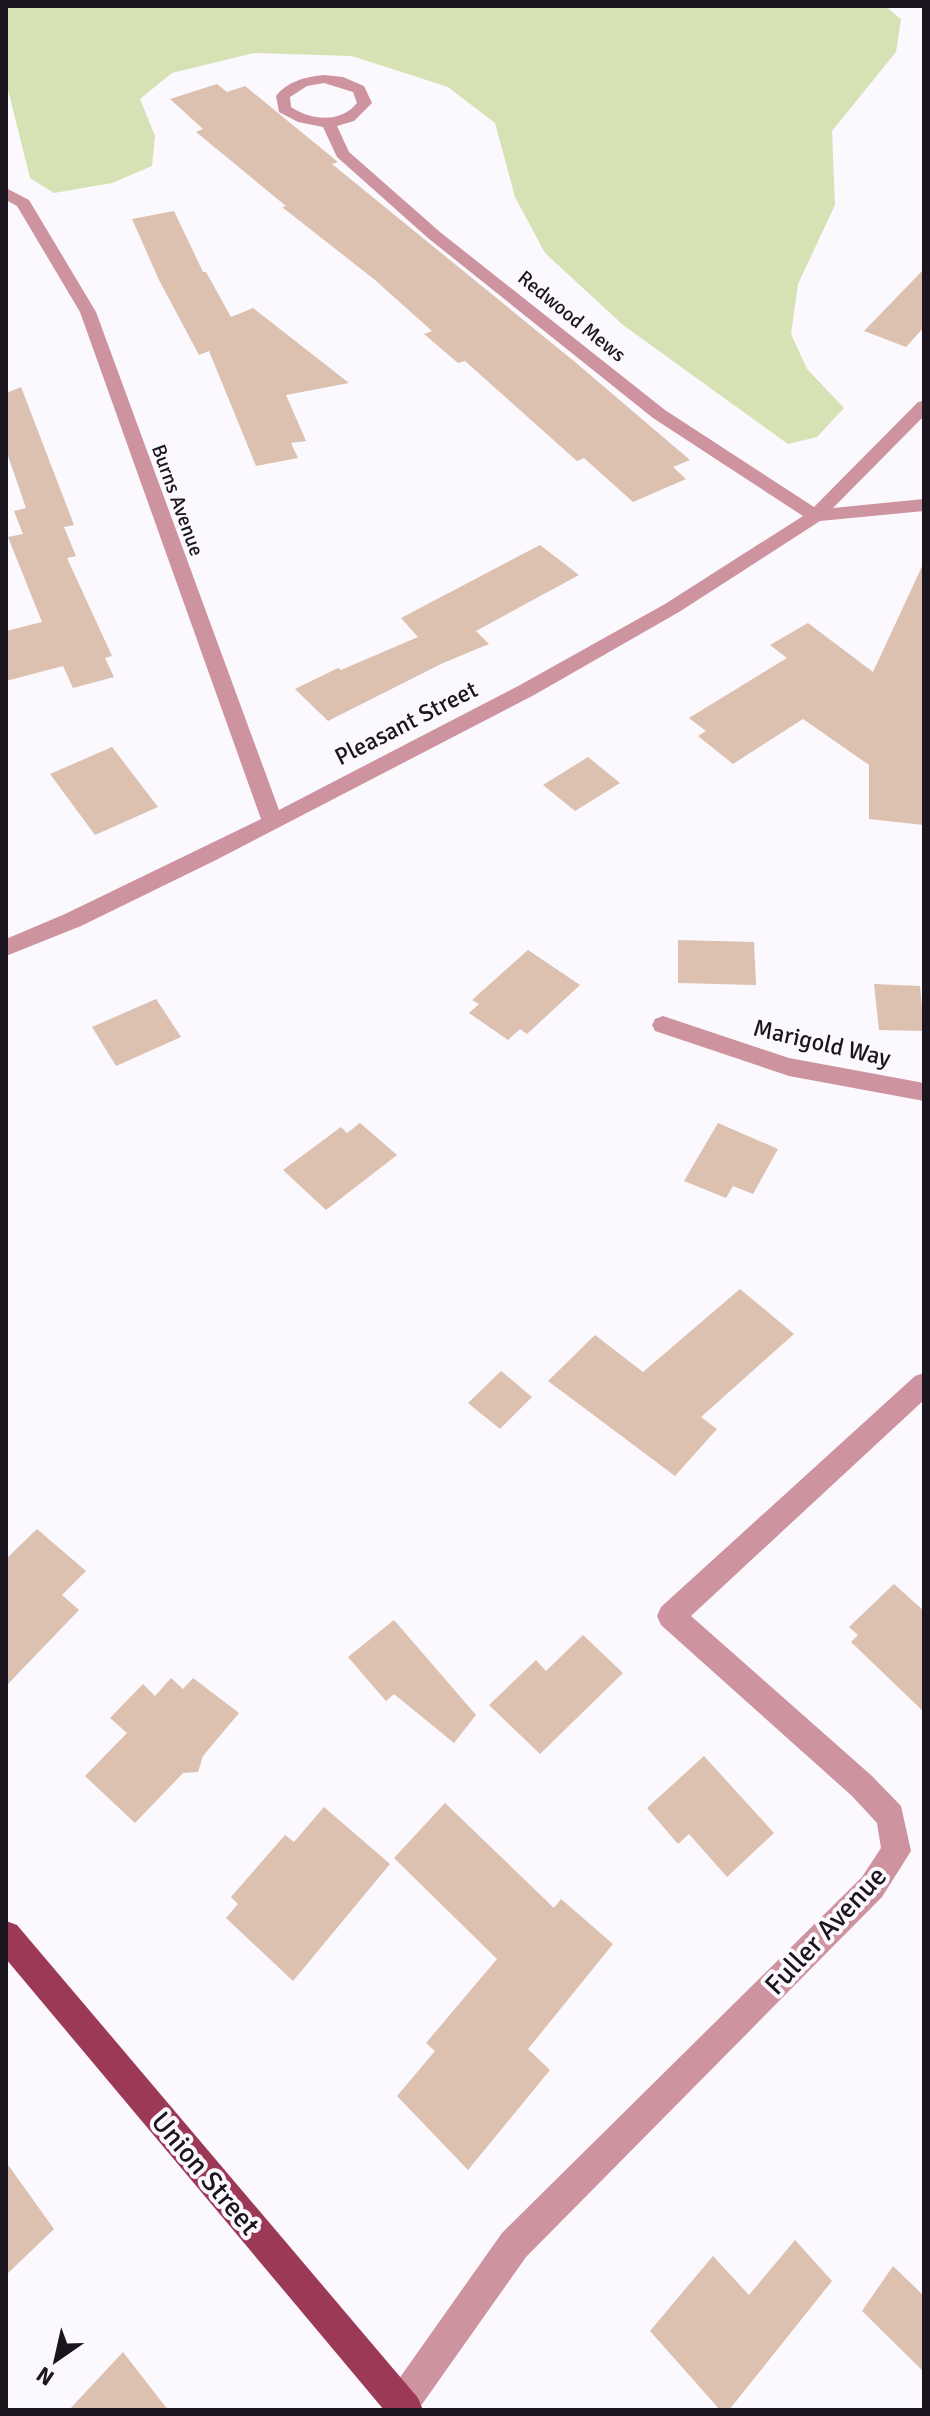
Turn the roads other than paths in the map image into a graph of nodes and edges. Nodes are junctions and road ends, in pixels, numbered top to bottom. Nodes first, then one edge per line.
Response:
1 (328, 122) junction
2 (14, 198) edge
3 (924, 406) edge
4 (924, 505) edge
5 (815, 516) junction
6 (273, 822) junction
7 (6, 948) edge
8 (663, 1025) dead end
9 (924, 1092) edge
10 (924, 1384) edge
11 (6, 1936) edge
12 (403, 2408) edge

1 - 1 street
1 - 5 street, Redwood Mews
2 - 6 street, Burns Avenue
3 - 5 street, Pleasant Street
4 - 5 street
5 - 6 street, Pleasant Street
6 - 7 street, Pleasant Street
8 - 9 street, Marigold Way
10 - 12 street, Fuller Avenue
11 - 12 main road, Union Street

